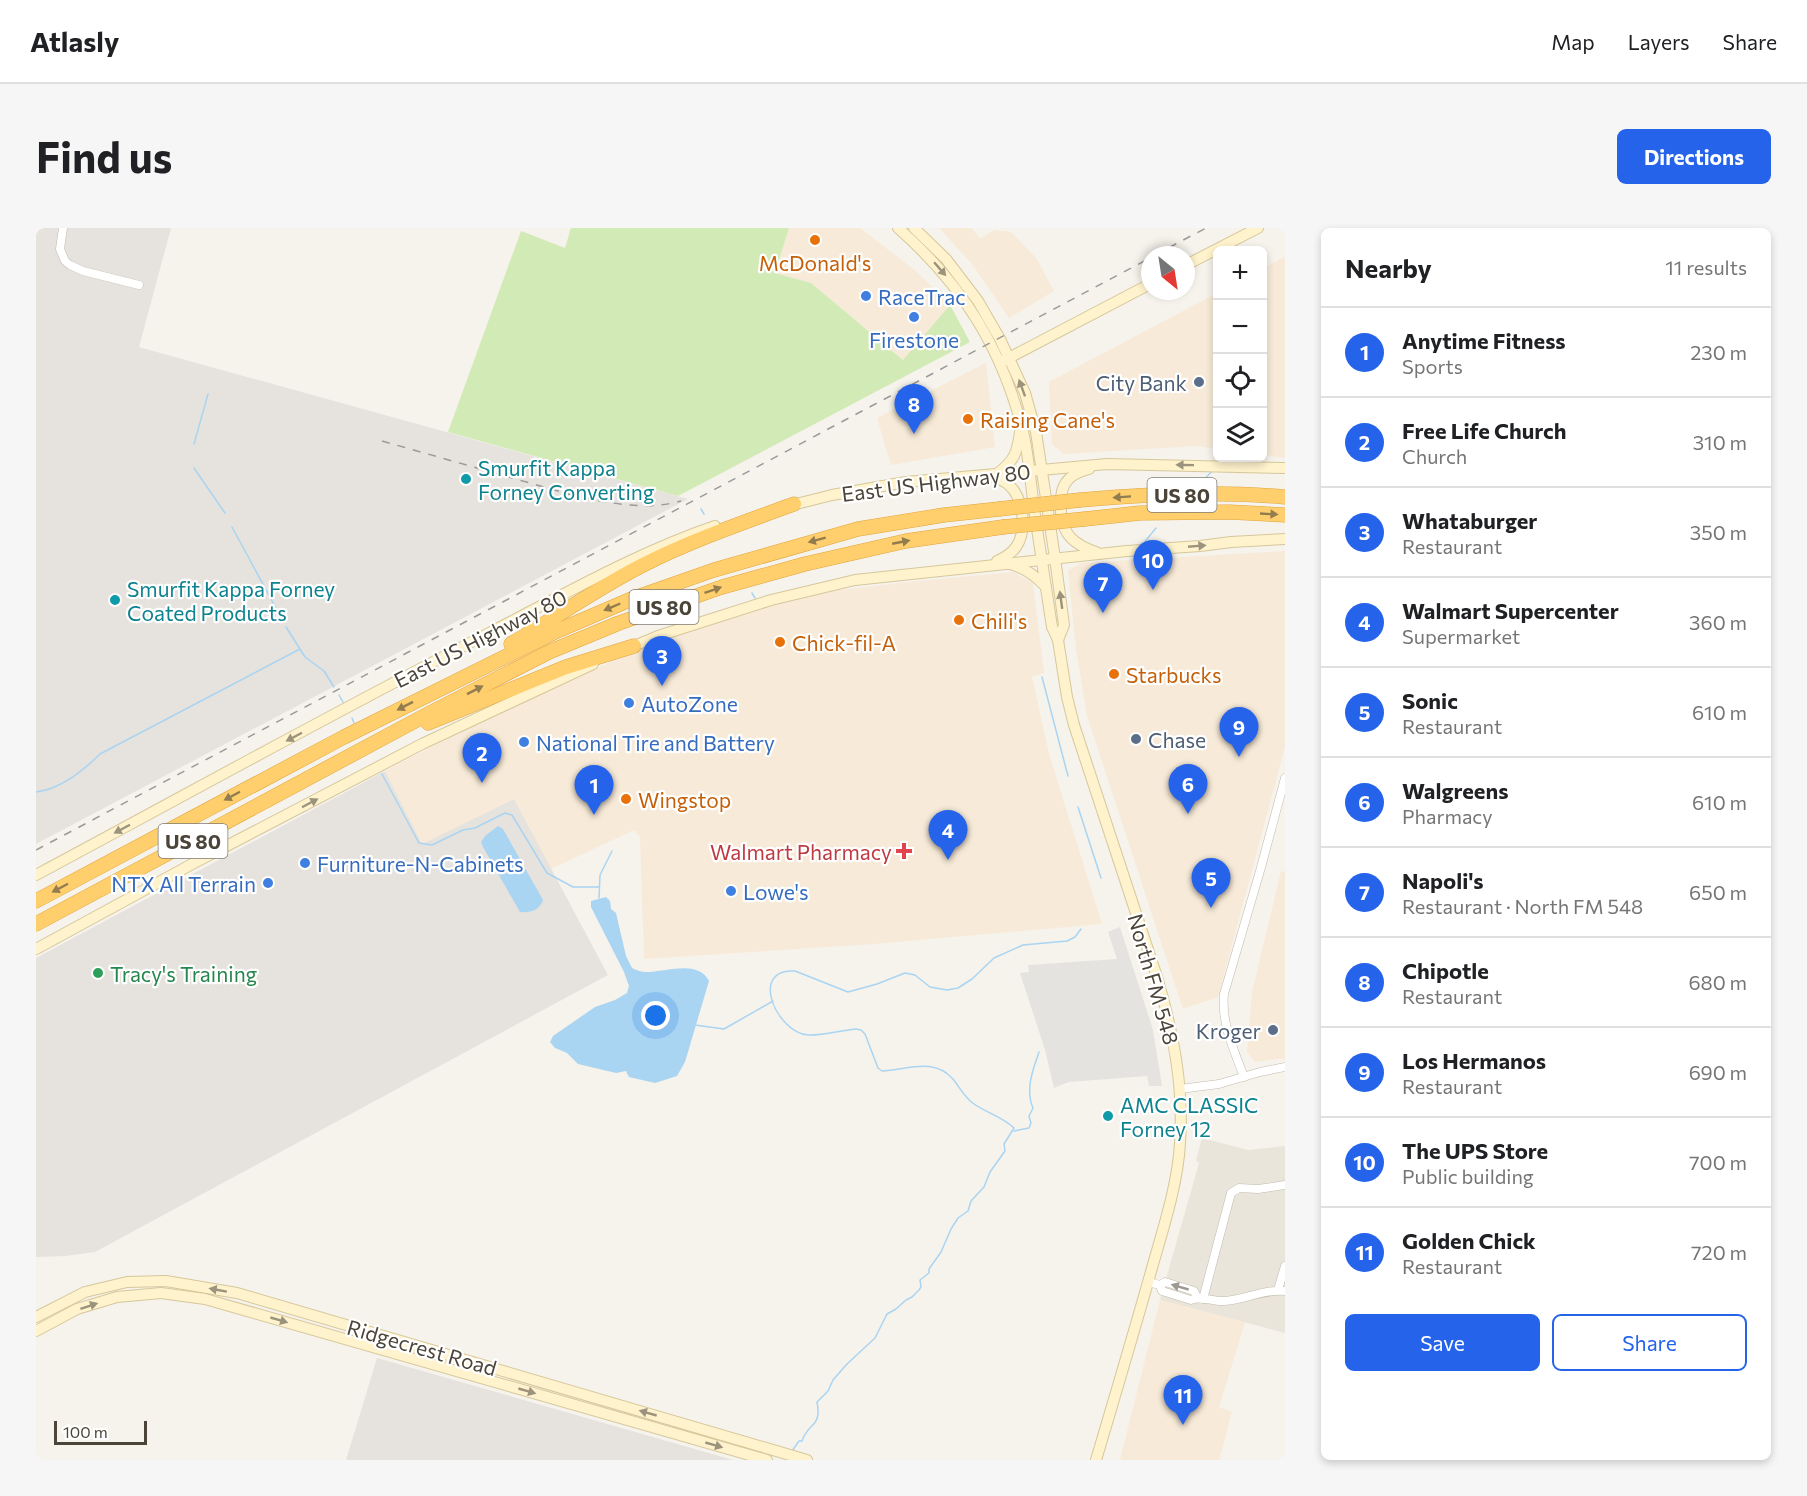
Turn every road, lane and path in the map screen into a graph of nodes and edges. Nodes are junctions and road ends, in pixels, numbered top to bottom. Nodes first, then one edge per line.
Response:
1 (63, 228) edge
2 (898, 228) edge
3 (914, 228) edge
4 (1258, 228) edge
5 (1195, 260) edge
6 (139, 285) dead end
7 (1141, 289) edge
8 (1005, 360) junction
9 (1021, 425) junction
10 (1107, 464) junction
11 (1285, 468) edge
12 (1042, 469) junction
13 (1029, 471) junction
14 (992, 474) junction
15 (1285, 496) edge
16 (794, 504) junction
17 (1285, 515) edge
18 (1285, 539) edge
19 (1100, 554) junction
20 (1055, 558) junction
21 (1041, 559) junction
22 (1004, 563) junction
23 (988, 565) junction
24 (1046, 587) junction
25 (1058, 640) junction
26 (634, 646) junction
27 (476, 670) junction
28 (349, 756) junction
29 (1285, 778) edge
30 (36, 875) edge
31 (36, 901) edge
32 (36, 924) edge
33 (36, 949) edge
34 (1285, 1067) edge
35 (1244, 1077) junction
36 (1180, 1089) junction
37 (1285, 1185) edge
38 (1285, 1266) edge
39 (1148, 1282) junction
40 (1282, 1291) edge
41 (1200, 1298) junction
42 (36, 1317) edge
43 (36, 1331) edge
44 (804, 1459) edge
45 (767, 1460) edge
46 (1095, 1460) edge

1 - 6 street
2 -> 8 main road, North FM 548
3 - 8 main road, North FM 548
4 - 5 main road
7 - 8 main road
8 - 9 main road, North FM 548
12 -> 8 main road, North FM 548
9 - 13 main road, North FM 548
9 - 14 main road
11 -> 10 main road, East US Highway 80
10 - 12 main road, East US Highway 80
10 - 19 main road
12 - 13 main road, East US Highway 80
12 - 20 main road, North FM 548
13 - 14 main road, East US Highway 80
13 - 21 main road, North FM 548
14 - 16 main road, East US Highway 80
14 - 23 main road
15 -> 27 highway, US 80, bridge
16 - 27 highway
16 -> 30 main road, East US Highway 80
28 -> 17 highway, US 80, bridge
19 -> 18 main road
19 - 20 main road
20 - 21 main road
25 -> 20 main road, North FM 548
21 - 22 main road
21 - 24 main road, North FM 548
22 - 23 main road
22 - 24 main road
23 - 26 main road
24 - 25 main road, North FM 548
25 - 36 main road, North FM 548
26 - 28 highway
33 -> 26 main road
27 -> 31 highway, US 80
28 - 32 highway, US 80
29 - 35 street
34 - 35 street
35 - 36 street
36 - 39 main road, North FM 548
37 - 41 street
38 - 40 street
39 - 41 street
39 - 46 main road, North FM 548
40 - 41 street
44 -> 42 main road, Ridgecrest Road
43 -> 45 main road, Ridgecrest Road

